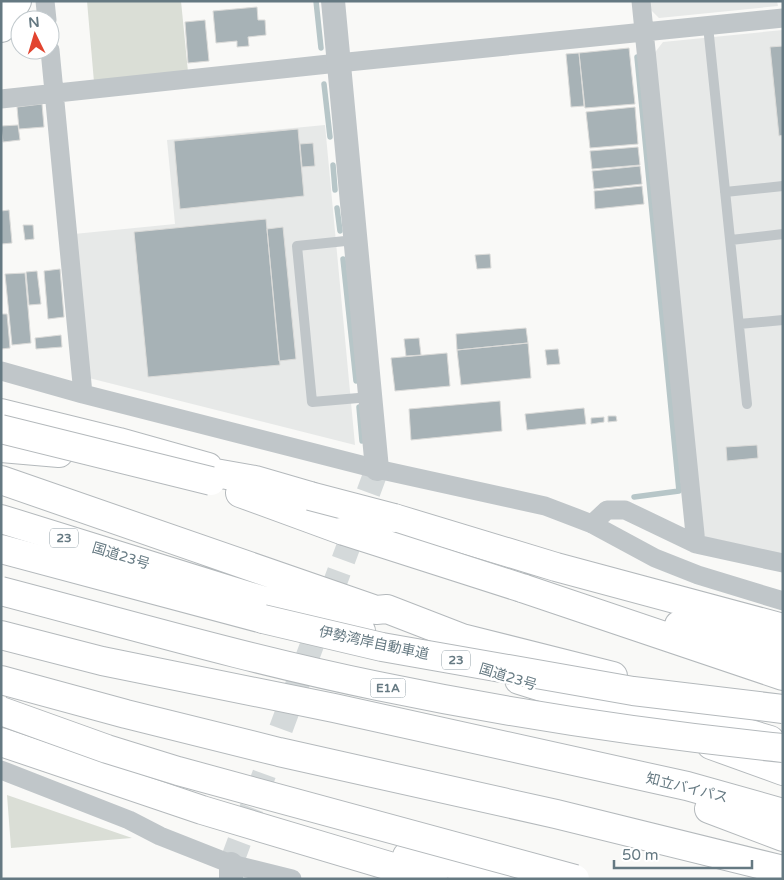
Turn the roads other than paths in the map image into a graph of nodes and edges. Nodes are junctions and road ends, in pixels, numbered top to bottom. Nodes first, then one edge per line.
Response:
1 (17, 1) edge
2 (333, 1) edge
3 (641, 1) edge
4 (783, 18) edge
5 (708, 26) junction
6 (1, 28) edge
7 (645, 32) junction
8 (51, 60) edge
9 (338, 63) junction
10 (54, 94) junction
11 (1, 99) edge
12 (783, 186) edge
13 (725, 192) junction
14 (783, 234) edge
15 (355, 240) junction
16 (730, 240) junction
17 (783, 320) edge
18 (739, 324) junction
19 (1, 371) edge
20 (84, 394) junction
21 (370, 397) junction
22 (748, 404) dead end
23 (1, 413) edge
24 (1, 429) edge
25 (1, 448) edge
26 (377, 469) junction
27 (1, 480) edge
28 (255, 480) junction
29 (1, 519) edge
30 (592, 524) junction
31 (696, 544) junction
32 (1, 549) edge
33 (783, 563) edge
34 (522, 588) junction
35 (1, 591) edge
36 (783, 601) edge
37 (376, 610) junction
38 (783, 628) edge
39 (1, 635) edge
40 (783, 649) edge
41 (783, 676) edge
42 (1, 680) edge
43 (1, 701) edge
44 (783, 710) edge
45 (1, 711) edge
46 (1, 742) edge
47 (783, 746) edge
48 (279, 752) junction
49 (1, 770) edge
50 (783, 771) edge
51 (775, 823) edge
52 (294, 837) junction
53 (783, 870) edge
54 (231, 871) edge
55 (523, 878) edge
56 (292, 879) edge
57 (433, 879) edge
58 (574, 879) edge

1 - 6 main road
2 - 9 street
3 - 7 street
4 - 5 street
5 - 7 street
5 - 13 lane
7 - 9 street
7 - 31 street
8 - 10 street
9 - 10 street
9 - 15 street
10 - 11 street
10 - 20 street
12 - 13 lane
13 - 16 lane
14 - 16 lane
15 - 21 street
15 - 21 lane
16 - 18 lane
17 - 18 lane
18 - 22 lane
19 - 20 street
20 - 26 street
21 - 26 street
23 - 28 main road
24 - 34 main road, bridge
25 - 28 main road
26 - 30 street
27 - 37 main road, 23
28 - 38 main road, bridge
29 - 50 main road, 国道23号 / 23
30 - 31 street
30 - 36 street
31 - 33 street
32 - 44 main road, 伊勢湾岸自動車道, bridge
34 - 40 main road
34 - 41 main road
35 - 47 main road, E1A, bridge
37 - 44 main road, 23
37 - 47 main road
39 - 51 main road
42 - 48 main road
43 - 48 main road
45 - 58 main road, bridge
46 - 52 main road
48 - 53 main road
49 - 54 street
52 - 55 main road
52 - 57 main road
54 - 56 street

